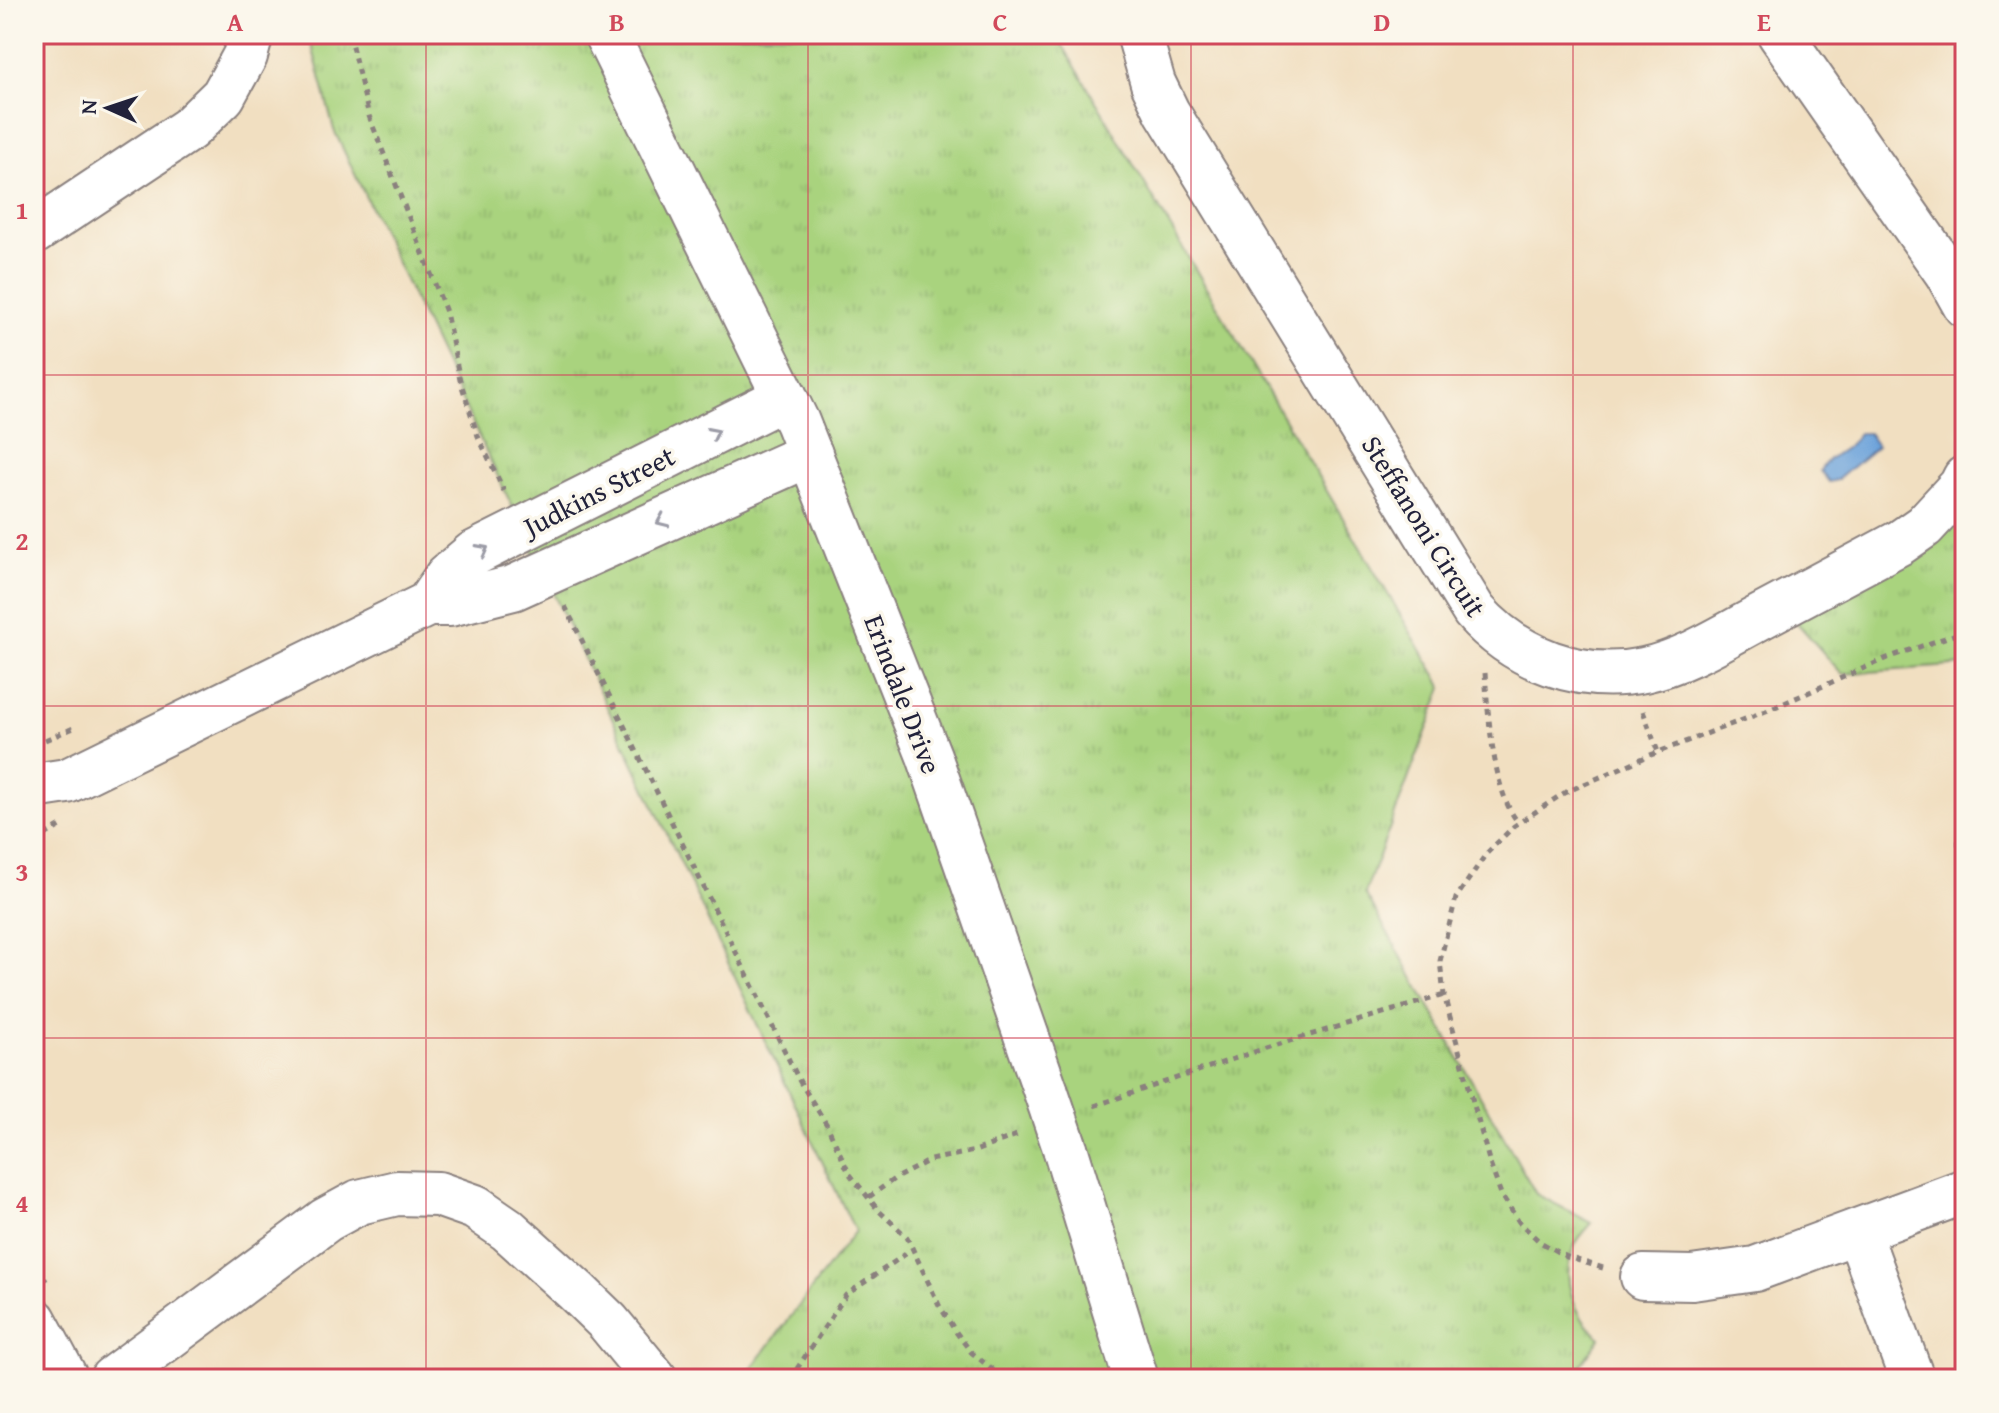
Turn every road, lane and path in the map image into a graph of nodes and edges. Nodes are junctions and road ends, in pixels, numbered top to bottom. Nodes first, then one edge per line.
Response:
1 (251, 34) edge
2 (349, 34) edge
3 (606, 34) edge
4 (1139, 34) edge
5 (1780, 34) edge
6 (34, 232) edge
7 (1965, 305) edge
8 (785, 397) junction
9 (810, 454) junction
10 (1965, 478) edge
11 (525, 528) junction
12 (548, 572) junction
13 (428, 604) junction
14 (1965, 631) edge
15 (1485, 666) dead end
16 (50, 783) edge
17 (34, 811) edge
18 (1518, 822) junction
19 (1965, 834) edge
20 (1956, 843) dead end
21 (1444, 995) junction
22 (1089, 1108) dead end
23 (1018, 1135) dead end
24 (1965, 1191) edge
25 (869, 1197) junction
26 (1858, 1231) junction
27 (913, 1249) junction
28 (1643, 1277) joint
29 (34, 1320) edge
30 (66, 1379) edge
31 (112, 1379) edge
32 (655, 1379) edge
33 (790, 1379) edge
34 (1004, 1379) edge
35 (1136, 1379) edge
36 (1912, 1379) edge

1 - 6 street
2 - 11 path
3 - 8 street, Erindale Drive
4 - 10 street, Steffanoni Circuit
5 - 7 street
8 - 9 street, Erindale Drive
11 -> 8 street, Judkins Street
9 -> 12 street, Judkins Street
9 - 35 street, Erindale Drive, bridge
13 -> 11 street, Judkins Street
12 - 13 street, Judkins Street
12 - 25 path
13 - 16 street, Judkins Street
14 - 18 path
15 - 18 path
16 - 17 street, Judkins Street
18 - 21 path
19 - 20 path
21 - 22 path
21 - 28 path
23 - 25 path
24 - 26 street
25 - 27 path
26 - 28 street
26 - 36 street
27 - 33 path
27 - 34 path
29 - 30 street
31 - 32 street

